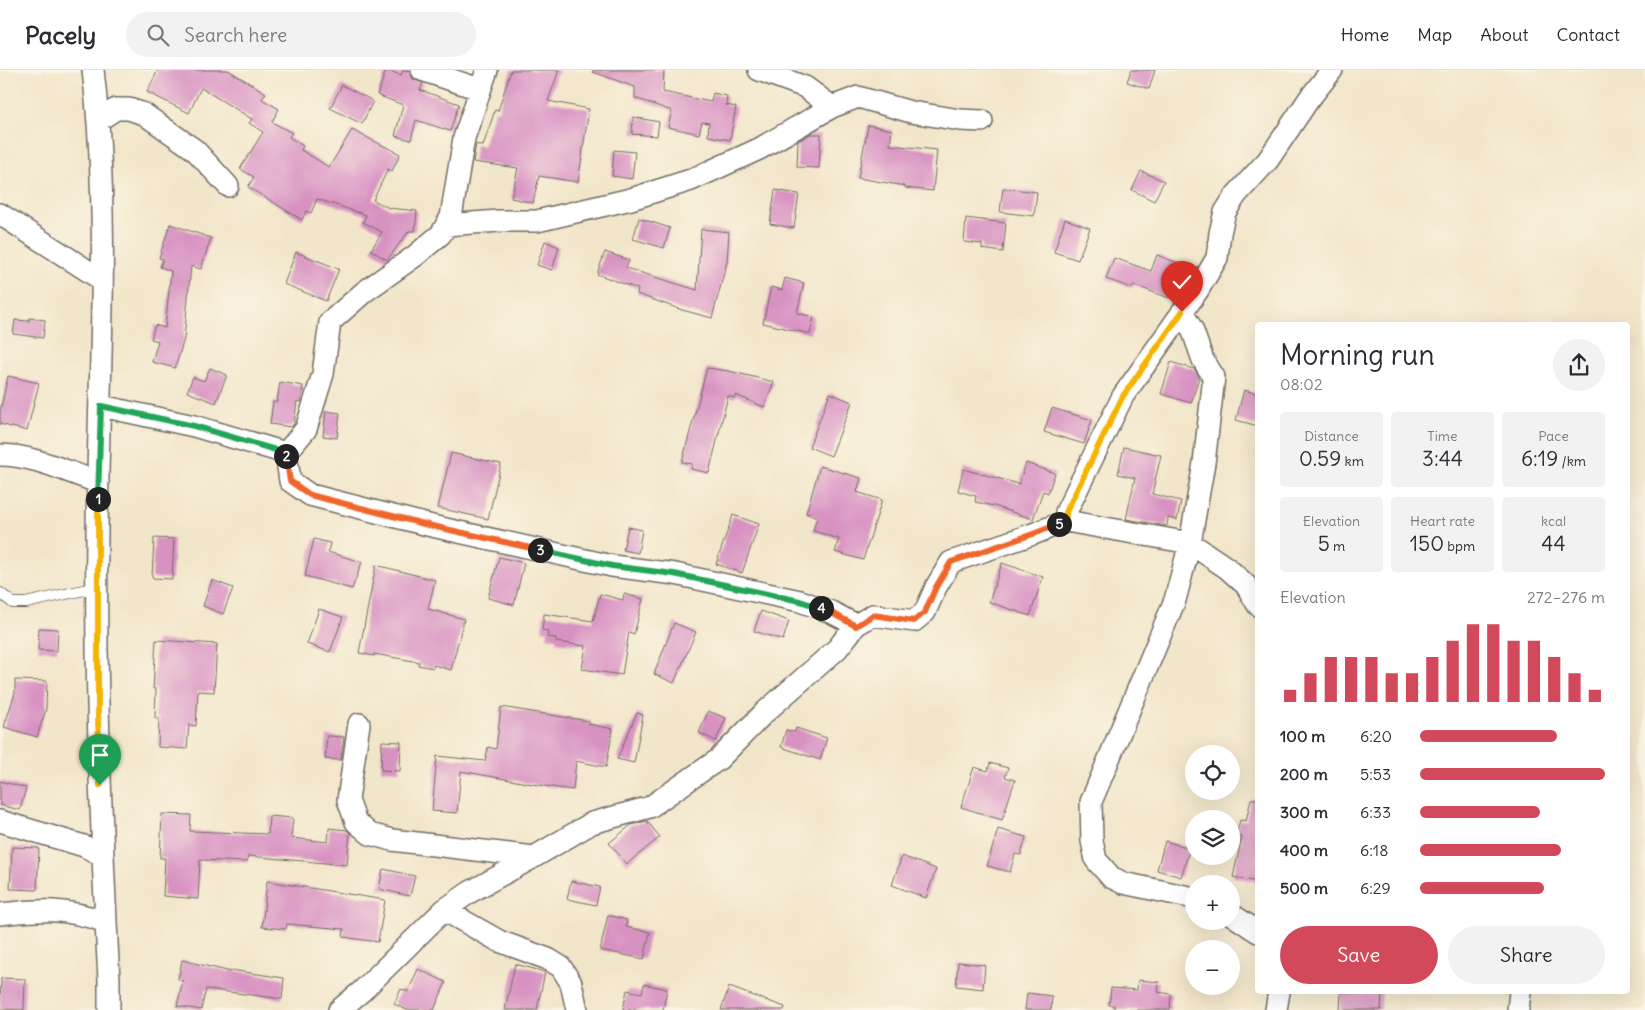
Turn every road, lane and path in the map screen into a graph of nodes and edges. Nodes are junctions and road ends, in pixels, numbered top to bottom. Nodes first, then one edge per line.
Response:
1 (93, 70) edge
2 (422, 70) edge
3 (759, 70) edge
4 (1332, 70) edge
5 (483, 80) edge
6 (832, 107) junction
7 (99, 120) junction
8 (982, 121) dead end
9 (228, 186) dead end
10 (0, 214) edge
11 (446, 225) junction
12 (102, 280) junction
13 (1182, 312) junction
14 (101, 406) junction
15 (286, 453) junction
16 (0, 455) edge
17 (98, 482) junction
18 (1066, 521) junction
19 (1190, 543) junction
20 (97, 587) junction
21 (0, 593) edge
22 (1255, 601) edge
23 (856, 626) junction
24 (359, 724) dead end
25 (0, 822) edge
26 (103, 856) junction
27 (534, 857) junction
28 (1185, 896) edge
29 (444, 910) junction
30 (0, 914) edge
31 (1240, 920) edge
32 (106, 922) junction
33 (1255, 930) edge
34 (1279, 994) edge
35 (1520, 994) edge
36 (109, 1010) edge
37 (339, 1010) edge
38 (577, 1010) edge
39 (1276, 1010) edge
40 (1518, 1010) edge

1 - 7 street
2 - 5 street
3 - 6 street
4 - 13 street
5 - 11 street
6 - 8 street
6 - 11 street
7 - 9 street
7 - 12 street
10 - 12 street
11 - 15 street
12 - 14 street
13 - 18 street
13 - 19 street
14 - 15 street
14 - 17 street
15 - 23 street
16 - 17 street
17 - 20 street
18 - 19 street
18 - 23 street
19 - 22 street
19 - 28 street
20 - 21 lane
20 - 26 street
23 - 27 street
24 - 27 street
25 - 26 street
26 - 32 street
27 - 29 street
29 - 37 street
29 - 38 street
30 - 32 street
31 - 33 street
32 - 36 street
34 - 39 street
35 - 40 street

